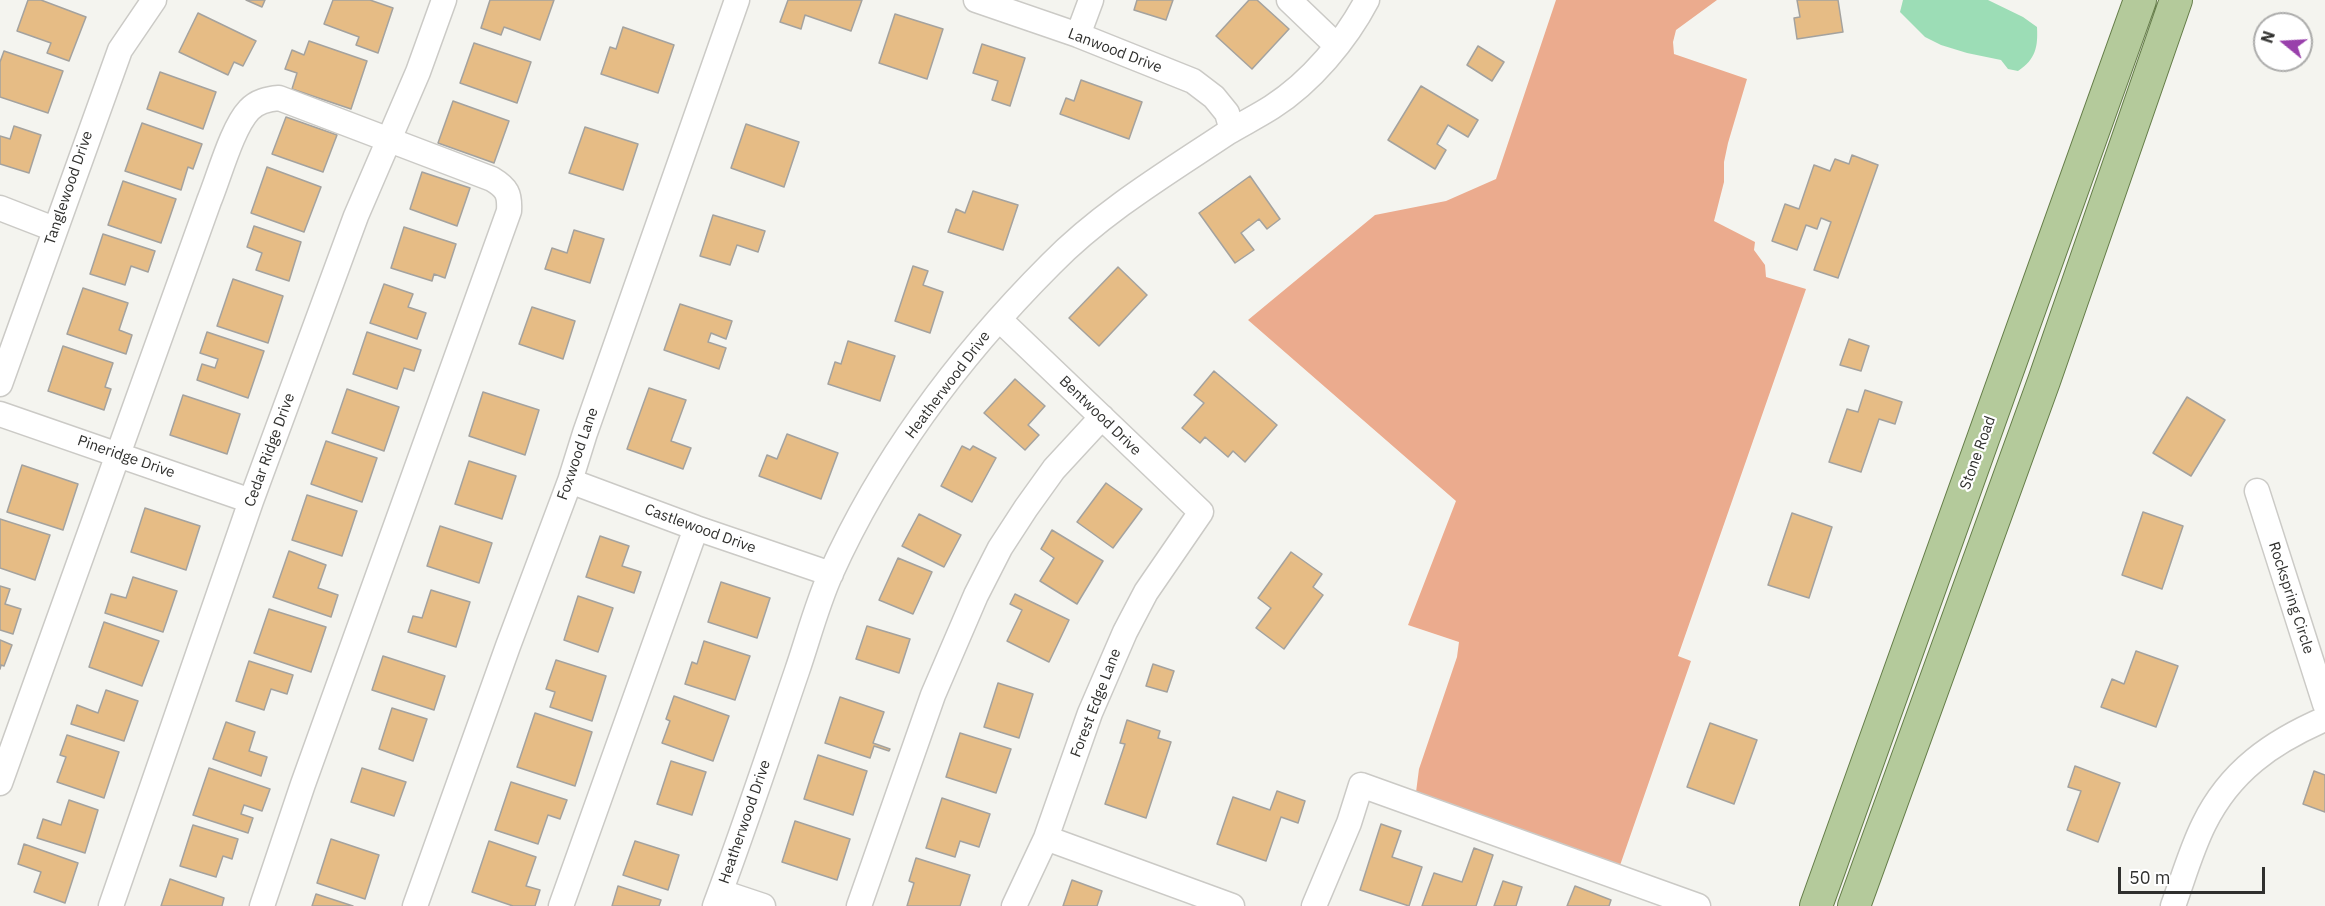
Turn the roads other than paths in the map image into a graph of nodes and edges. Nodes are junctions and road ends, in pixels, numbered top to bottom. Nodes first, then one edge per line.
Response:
1 (154, 0) edge
2 (444, 0) edge
3 (737, 0) edge
4 (976, 0) edge
5 (1091, 0) edge
6 (1289, 0) edge
7 (1367, 0) edge
8 (2140, 0) edge
9 (2176, 0) edge
10 (1078, 35) junction
11 (2125, 44) junction
12 (1337, 46) junction
13 (2157, 55) junction
14 (1232, 130) junction
15 (388, 141) junction
16 (0, 208) edge
17 (54, 229) junction
18 (999, 319) junction
19 (0, 384) edge
20 (0, 414) edge
21 (1102, 417) junction
22 (119, 455) junction
23 (570, 481) junction
24 (2257, 491) dead end
25 (251, 501) junction
26 (1201, 512) joint
27 (696, 528) junction
28 (831, 574) junction
29 (2325, 704) edge
30 (2325, 719) edge
31 (1878, 733) junction
32 (1912, 745) junction
33 (0, 783) edge
34 (1046, 838) junction
35 (1171, 896) edge
36 (718, 899) edge
37 (111, 906) edge
38 (262, 906) edge
39 (415, 906) edge
40 (561, 906) edge
41 (763, 906) edge
42 (859, 906) edge
43 (1014, 906) edge
44 (1232, 906) edge
45 (1314, 906) edge
46 (1698, 906) edge
47 (1816, 906) edge
48 (1854, 906) edge
49 (2173, 906) edge

1 - 17 street, Tanglewood Drive
2 - 15 street, Cedar Ridge Drive
3 - 23 street, Foxwood Lane
4 - 10 street, Lanwood Drive
5 - 10 street
6 - 12 street
7 - 12 street, Heatherwood Drive
8 - 11 main road, Stone Road
9 - 13 main road
10 - 14 street, Lanwood Drive
11 - 13 main road
11 - 31 main road, Stone Road
12 - 14 street, Heatherwood Drive
13 - 32 main road
14 - 18 street, Heatherwood Drive
15 - 22 street
15 - 25 street, Cedar Ridge Drive
15 - 38 street
16 - 17 street
17 - 19 street, Tanglewood Drive
18 - 21 street, Bentwood Drive
18 - 28 street, Heatherwood Drive
20 - 22 street, Pineridge Drive
21 - 26 street, Bentwood Drive
21 - 42 street
22 - 25 street, Pineridge Drive
22 - 33 street
23 - 27 street, Castlewood Drive
23 - 39 street, Foxwood Lane
24 - 29 street, Rockspring Circle
25 - 37 street, Cedar Ridge Drive
26 - 34 street, Forest Edge Lane
27 - 28 street, Castlewood Drive
27 - 40 street
28 - 36 street, Heatherwood Drive
30 - 49 street
31 - 32 main road
31 - 47 main road, Stone Road
32 - 48 main road
34 - 35 street
34 - 43 street, Forest Edge Lane
35 - 44 street
36 - 41 street
45 - 46 street

